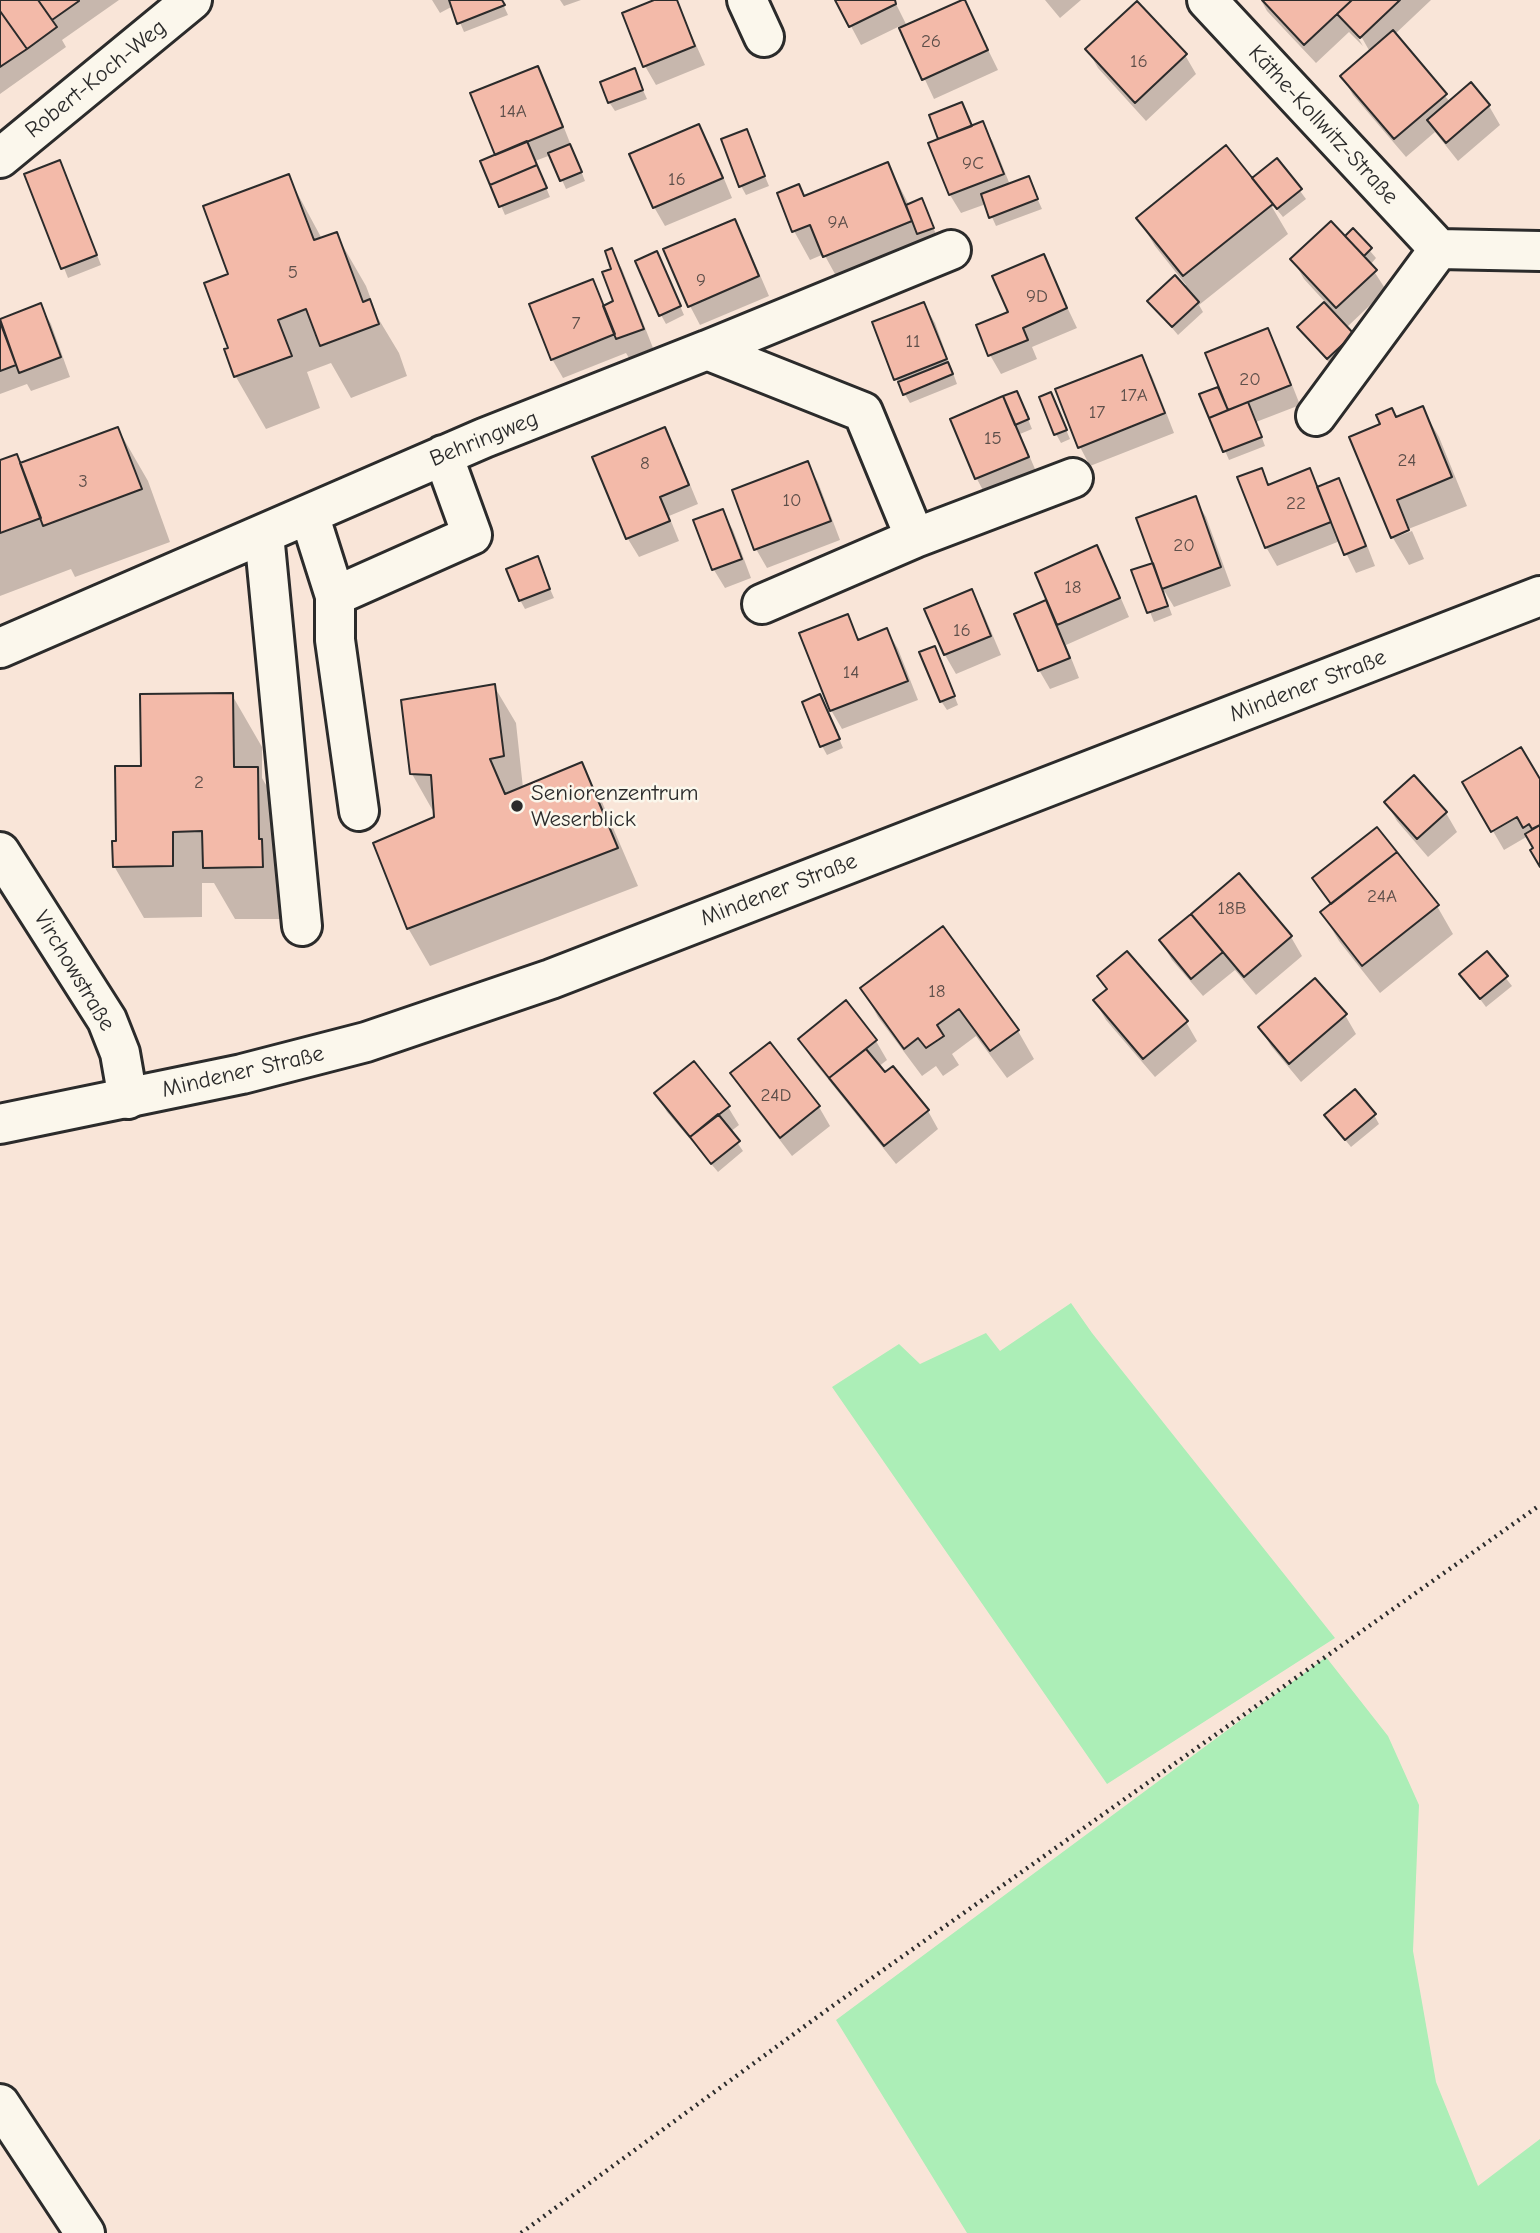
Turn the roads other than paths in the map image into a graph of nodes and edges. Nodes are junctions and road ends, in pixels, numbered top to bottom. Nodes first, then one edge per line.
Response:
1 (192, 0) edge
2 (747, 0) edge
3 (1207, 0) edge
4 (764, 37) dead end
5 (0, 158) edge
6 (1439, 249) junction
7 (951, 250) dead end
8 (1540, 251) edge
9 (707, 350) junction
10 (1316, 416) dead end
11 (443, 456) junction
12 (1073, 478) dead end
13 (309, 514) junction
14 (264, 534) junction
15 (915, 538) junction
16 (335, 596) junction
17 (1540, 596) edge
18 (762, 604) dead end
19 (0, 648) edge
20 (359, 811) dead end
21 (0, 852) edge
22 (302, 926) dead end
23 (128, 1098) junction
24 (0, 1124) edge
25 (0, 2104) edge
26 (85, 2233) edge

1 - 5 street, Robert-Koch-Weg
2 - 4 street
3 - 6 street, Käthe-Kollwitz-Straße
6 - 8 street
6 - 10 street
7 - 9 street, Behringweg
9 - 11 street, Behringweg
9 - 15 street
11 - 13 street, Behringweg
11 - 16 street
12 - 15 street
13 - 14 street, Behringweg
13 - 16 street
14 - 19 street, Behringweg
14 - 22 street
15 - 18 street
16 - 20 street
17 - 23 street, Mindener Straße
21 - 23 street, Virchowstraße
23 - 24 street, Mindener Straße
25 - 26 street

